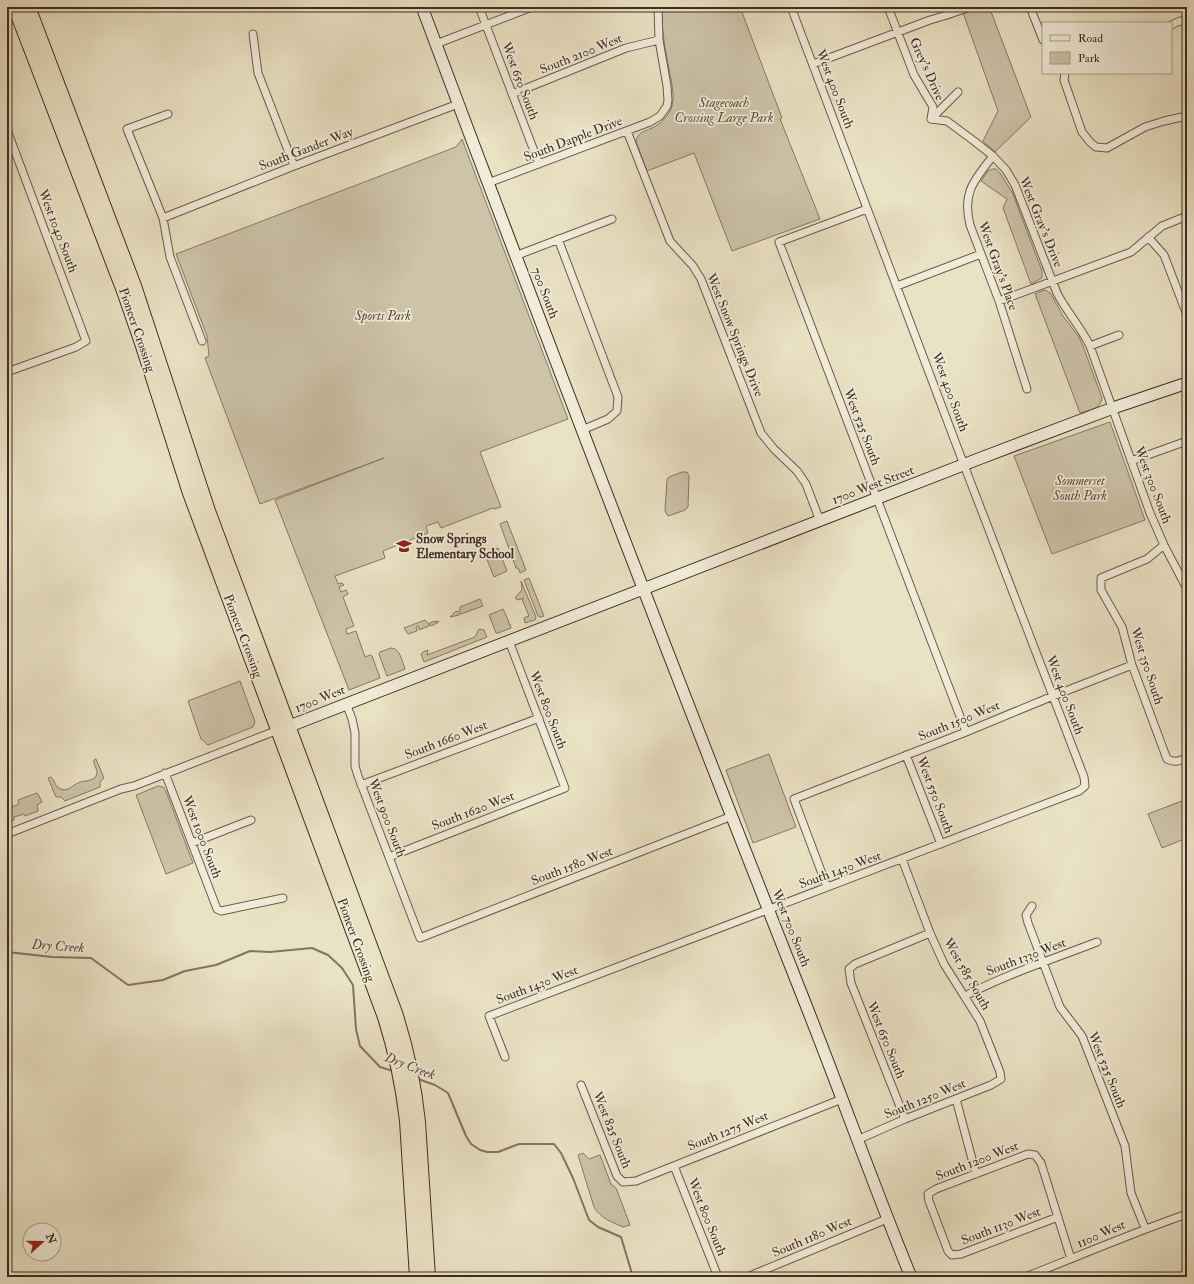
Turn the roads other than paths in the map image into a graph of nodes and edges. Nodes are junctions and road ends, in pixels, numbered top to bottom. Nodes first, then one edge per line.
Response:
1 (15, 7) edge
2 (28, 7) edge
3 (422, 7) edge
4 (479, 7) edge
5 (532, 7) edge
6 (658, 7) edge
7 (791, 7) edge
8 (888, 7) edge
9 (970, 7) edge
10 (1030, 7) edge
11 (1187, 22) edge
12 (486, 25) junction
13 (1172, 25) edge
14 (898, 32) junction
15 (253, 34) dead end
16 (1042, 37) edge
17 (659, 40) junction
18 (436, 44) junction
19 (812, 64) junction
20 (1066, 74) edge
21 (958, 92) dead end
22 (512, 94) junction
23 (458, 104) junction
24 (168, 114) dead end
25 (1187, 116) edge
26 (931, 120) junction
27 (7, 130) edge
28 (627, 131) junction
29 (993, 156) junction
30 (539, 164) junction
31 (294, 166) junction
32 (488, 183) junction
33 (867, 208) junction
34 (1187, 216) edge
35 (163, 218) junction
36 (612, 219) dead end
37 (1148, 237) junction
38 (558, 239) junction
39 (981, 254) junction
40 (516, 256) junction
41 (1052, 281) junction
42 (898, 286) junction
43 (999, 301) junction
44 (1187, 315) edge
45 (1119, 335) dead end
46 (202, 341) dead end
47 (1090, 346) junction
48 (7, 372) edge
49 (1187, 383) edge
50 (1027, 389) dead end
51 (1113, 408) junction
52 (582, 430) junction
53 (1187, 441) edge
54 (1131, 461) junction
55 (964, 465) junction
56 (876, 499) junction
57 (820, 521) junction
58 (1164, 545) junction
59 (643, 589) junction
60 (1187, 589) edge
61 (509, 641) junction
62 (1132, 665) junction
63 (1053, 696) junction
64 (346, 704) junction
65 (538, 718) junction
66 (283, 728) junction
67 (966, 732) junction
68 (906, 755) junction
69 (1187, 758) edge
70 (165, 773) junction
71 (361, 785) junction
72 (1085, 786) joint
73 (565, 788) joint
74 (732, 816) junction
75 (251, 820) dead end
76 (7, 834) edge
77 (192, 844) junction
78 (941, 844) junction
79 (389, 857) junction
80 (902, 859) junction
81 (827, 887) junction
82 (283, 898) dead end
83 (1032, 906) dead end
84 (768, 909) junction
85 (930, 933) junction
86 (420, 938) joint
87 (1097, 942) dead end
88 (1042, 963) junction
89 (964, 996) junction
90 (505, 1057) dead end
91 (406, 1075) junction
92 (1001, 1079) joint
93 (581, 1085) dead end
94 (842, 1098) junction
95 (956, 1099) junction
96 (905, 1119) junction
97 (857, 1140) junction
98 (674, 1166) junction
99 (976, 1174) junction
100 (623, 1182) joint
101 (1187, 1214) edge
102 (1058, 1217) junction
103 (887, 1218) junction
104 (1145, 1228) junction
105 (952, 1255) joint
106 (1072, 1259) junction
107 (417, 1277) edge
108 (428, 1277) edge
109 (718, 1277) edge
110 (747, 1277) edge
111 (911, 1277) edge
112 (1025, 1277) edge

1 - 66 highway, Pioneer Crossing
2 - 66 highway, Pioneer Crossing
3 - 18 street, 700 South
4 - 12 street, West 650 South
5 - 12 street
6 - 17 street
7 - 19 street, West 400 South
8 - 14 street, Grey's Drive
9 - 14 street
10 - 16 street
11 - 13 street
12 - 18 street
12 - 22 street, West 650 South
14 - 19 street
14 - 26 street, Grey's Drive
15 - 31 street
17 - 22 street, South 2100 West
17 - 28 street, South Dapple Drive
18 - 23 street, 700 South
19 - 33 street, West 400 South
20 - 25 street
21 - 26 street
22 - 30 street, West 650 South
23 - 31 street, South Gander Way
23 - 32 street, 700 South
24 - 35 street
26 - 29 street, West Gray's Drive
27 - 48 street, West 1040 South
28 - 30 street, South Dapple Drive
28 - 57 street, West Snow Springs Drive
29 - 39 street, West Gray's Place
29 - 41 street, West Gray's Drive
30 - 32 street, South Dapple Drive
31 - 35 street, South Gander Way
32 - 40 street, 700 South
33 - 42 street, West 400 South
33 - 56 street, West 525 South
34 - 37 street
35 - 46 street
36 - 38 street
37 - 41 street
37 - 44 street
38 - 40 street
38 - 52 street
39 - 42 street
39 - 43 street, West Gray's Place
40 - 52 street, 700 South
41 - 43 street
41 - 47 street, West Gray's Drive
42 - 55 street, West 400 South
43 - 50 street, West Gray's Place
45 - 47 street
47 - 51 street, West 300 South
49 - 51 street
51 - 54 street, West 300 South
51 - 55 street, 1700 West Street
52 - 59 street, 700 South
53 - 54 street
54 - 58 street, West 300 South
55 - 56 street, 1700 West Street
55 - 63 street, West 400 South
56 - 57 street, 1700 West Street
56 - 67 street, West 525 South
57 - 59 street, 1700 West Street
58 - 60 street, West 300 South
58 - 62 street, West 350 South
59 - 61 street, 1700 West
59 - 74 street, West 700 South
61 - 64 street, 1700 West
61 - 65 street, West 800 South
62 - 63 street, South 1500 West
62 - 69 street, West 350 South
63 - 67 street, South 1500 West
63 - 72 street, West 400 South
64 - 66 street, 1700 West
64 - 71 street, West 900 South
65 - 71 street, South 1660 West
65 - 73 street, West 800 South
66 - 70 street, 1700 West
66 - 91 highway, Pioneer Crossing
67 - 68 street, South 1500 West
68 - 78 street, West 550 South
68 - 81 street, South 1500 West
70 - 76 street, 1700 West
70 - 77 street, West 1000 South
71 - 79 street, West 900 South
72 - 78 street, South 1430 West
73 - 79 street, South 1620 West
74 - 84 street, West 700 South
74 - 86 street, South 1580 West
75 - 77 street
77 - 82 street, West 1000 South
78 - 80 street, South 1430 West
79 - 86 street, West 900 South
80 - 81 street, South 1430 West
80 - 85 street, West 585 South
81 - 84 street, South 1430 West
83 - 88 street, West 525 South
84 - 90 street, South 1430 West
84 - 94 street, West 700 South
85 - 89 street, West 585 South
85 - 96 street, West 650 South
87 - 88 street, South 1330 West
88 - 89 street, South 1330 West
88 - 104 street, West 525 South
89 - 92 street, West 585 South
91 - 107 highway, Pioneer Crossing
91 - 108 highway, Pioneer Crossing
92 - 95 street, South 1250 West
93 - 100 street, West 825 South
94 - 97 street, West 700 South
94 - 98 street, South 1275 West
95 - 96 street, South 1250 West
95 - 99 street
96 - 97 street, South 1250 West
97 - 103 street, West 700 South
98 - 100 street, South 1275 West
98 - 109 street, West 800 South
99 - 102 street, South 1200 West
99 - 105 street, South 1200 West
101 - 104 street, 1100 West
102 - 105 street, South 1130 West
102 - 106 street
103 - 110 street, South 1180 West
103 - 111 street, West 700 South
104 - 106 street, 1100 West
106 - 112 street, 1100 West

